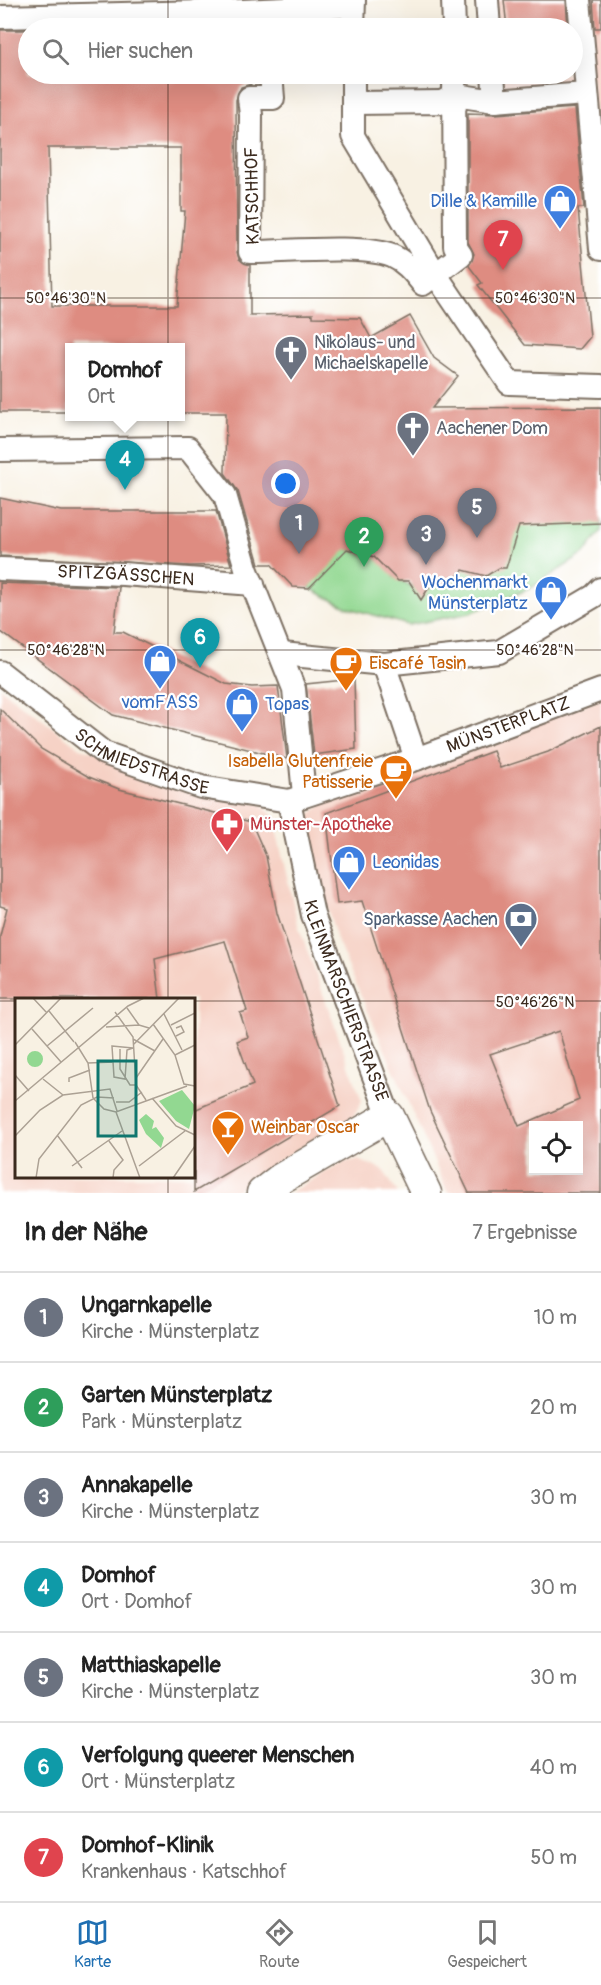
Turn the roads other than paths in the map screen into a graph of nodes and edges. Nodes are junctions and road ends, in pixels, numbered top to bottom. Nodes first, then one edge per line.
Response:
1 (453, 0) edge
2 (487, 0) edge
3 (579, 0) edge
4 (354, 3) edge
5 (244, 13) edge
6 (0, 16) edge
7 (353, 18) edge
8 (454, 18) edge
9 (488, 18) edge
10 (580, 18) edge
11 (583, 54) edge
12 (272, 84) edge
13 (353, 84) edge
14 (494, 84) edge
15 (452, 94) edge
16 (586, 94) junction
17 (495, 101) junction
18 (353, 103) junction
19 (601, 249) edge
20 (436, 275) junction
21 (601, 386) edge
22 (0, 450) edge
23 (0, 569) edge
24 (249, 576) junction
25 (599, 597) edge
26 (282, 654) junction
27 (384, 664) junction
28 (0, 672) edge
29 (601, 690) edge
30 (416, 759) junction
31 (296, 798) junction
32 (389, 1116) junction
33 (262, 1193) edge
34 (426, 1193) edge

1 - 8 street
2 - 9 street
3 - 10 street
4 - 5 street
4 - 7 street
5 - 6 street
11 - 16 street
12 - 20 street, KATSCHHOF
13 - 18 street
14 - 17 street
15 - 17 street
15 - 18 street
15 - 20 street
16 - 17 street
16 - 19 street
18 - 20 street
20 - 21 street
22 - 24 street
23 - 24 street, SPITZGÄSSCHEN
24 - 26 street
25 - 27 street
26 - 27 street
26 - 31 street, KLEINMARSCHIERSTRASSE
27 - 30 street
28 - 31 street, SCHMIEDSTRASSE
29 - 30 street, MÜNSTERPLATZ
30 - 31 street, MÜNSTERPLATZ
31 - 32 street, KLEINMARSCHIERSTRASSE
32 - 33 street
32 - 34 street, KLEINMARSCHIERSTRASSE

